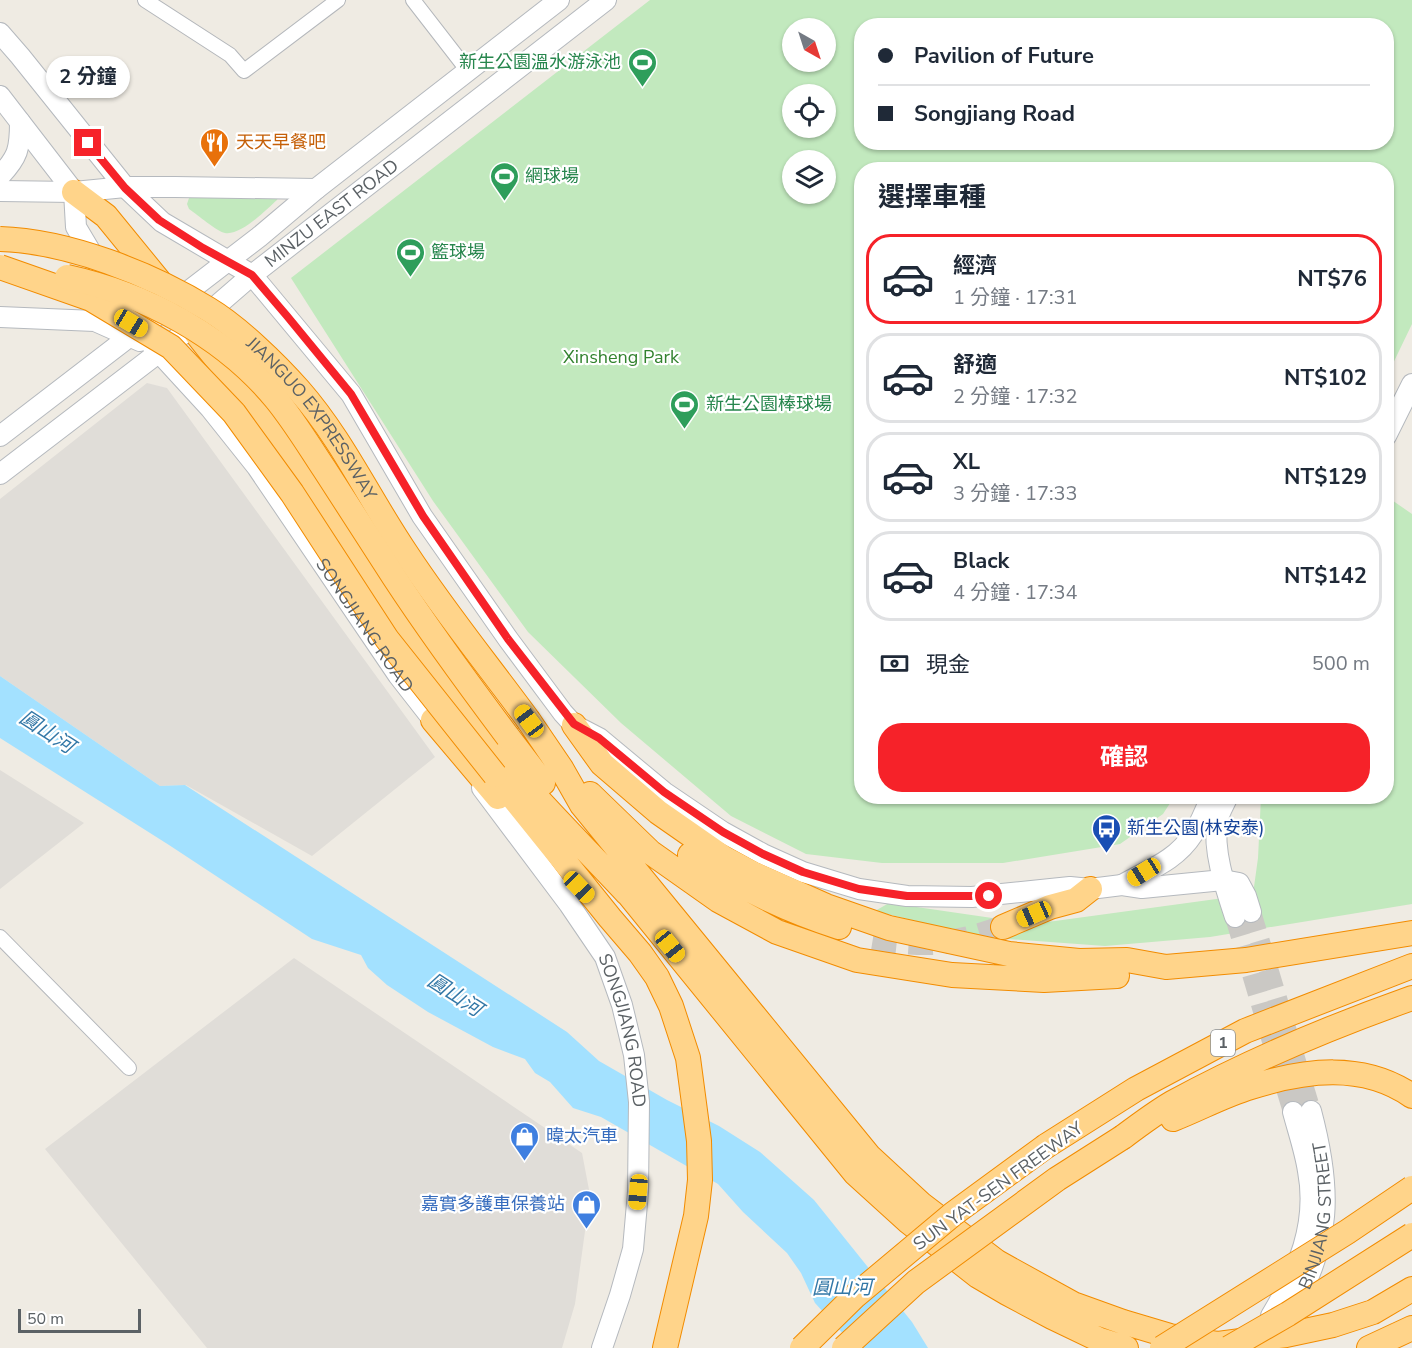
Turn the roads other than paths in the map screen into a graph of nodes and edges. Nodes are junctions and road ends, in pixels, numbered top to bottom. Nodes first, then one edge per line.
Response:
1 (145, 0) edge
2 (173, 0) edge
3 (338, 0) edge
4 (413, 0) edge
5 (559, 0) edge
6 (606, 0) edge
7 (162, 10) junction
8 (0, 33) edge
9 (468, 71) junction
10 (0, 96) edge
11 (20, 122) junction
12 (0, 176) edge
13 (125, 188) junction
14 (316, 189) junction
15 (0, 191) edge
16 (74, 192) junction
17 (0, 239) edge
18 (228, 261) junction
19 (0, 266) edge
20 (252, 275) junction
21 (175, 301) junction
22 (0, 317) edge
23 (192, 327) junction
24 (134, 332) junction
25 (157, 352) junction
26 (1412, 384) edge
27 (1394, 420) edge
28 (0, 436) edge
29 (0, 474) edge
30 (433, 720) junction
31 (529, 721) junction
32 (574, 724) junction
33 (561, 768) junction
34 (1208, 804) edge
35 (1224, 804) edge
36 (1223, 880) junction
37 (1122, 885) junction
38 (1090, 889) junction
39 (627, 893) junction
40 (1243, 915) tunnel mouth
41 (610, 918) junction
42 (1003, 927) tunnel mouth
43 (1412, 933) edge
44 (0, 937) edge
45 (873, 938) tunnel mouth
46 (1412, 966) edge
47 (1166, 967) junction
48 (1412, 998) edge
49 (129, 1068) dead end
50 (1412, 1096) edge
51 (1302, 1111) tunnel mouth
52 (1123, 1137) junction
53 (1412, 1188) edge
54 (1412, 1235) edge
55 (1412, 1289) edge
56 (1279, 1317) dead end
57 (1412, 1328) edge
58 (602, 1348) edge
59 (665, 1348) edge
60 (802, 1348) edge
61 (844, 1348) edge
62 (1126, 1348) edge
63 (1162, 1348) edge
64 (1229, 1348) edge
65 (1369, 1348) edge

1 - 7 street
2 - 7 street
3 - 7 street
4 - 9 street
5 - 9 main road, MINZU EAST ROAD
6 - 20 main road, MINZU EAST ROAD
8 - 13 main road
9 - 14 main road, MINZU EAST ROAD
10 - 11 main road
11 - 12 main road
11 - 16 main road
13 - 14 main road
13 - 16 main road
13 - 18 main road
14 - 18 main road, MINZU EAST ROAD
15 - 16 main road
16 - 21 highway
16 - 24 main road, SONGJIANG ROAD
17 - 31 highway, JIANGUO EXPRESSWAY, bridge
18 - 20 main road
18 - 21 main road, MINZU EAST ROAD
19 - 39 highway, JIANGUO EXPRESSWAY, bridge
19 - 41 highway, bridge
20 - 23 main road, MINZU EAST ROAD
20 - 32 main road
21 - 23 highway
21 - 24 main road, MINZU EAST ROAD
22 - 24 main road
23 - 25 main road, MINZU EAST ROAD
23 - 39 highway
24 - 25 main road, SONGJIANG ROAD
24 - 28 main road, MINZU EAST ROAD
25 - 29 main road, MINZU EAST ROAD
25 - 30 main road, SONGJIANG ROAD
26 - 27 main road
30 - 41 highway
30 - 58 main road, SONGJIANG ROAD
31 - 33 highway
31 - 45 highway
32 - 38 main road
32 - 47 highway
33 - 47 highway
33 - 55 highway
34 - 37 main road
35 - 36 main road
36 - 37 main road
36 - 40 main road
37 - 38 main road
38 - 42 highway
39 - 62 highway
41 - 59 highway
43 - 47 highway
44 - 49 street
46 - 60 highway, SUN YAT-SEN FREEWAY / 1, bridge
48 - 52 highway, SUN YAT-SEN FREEWAY / 1
50 - 52 highway
51 - 56 main road, BINJIANG STREET
52 - 61 highway, SUN YAT-SEN FREEWAY / 1, bridge
53 - 63 highway, bridge
54 - 64 highway, bridge
57 - 65 highway

